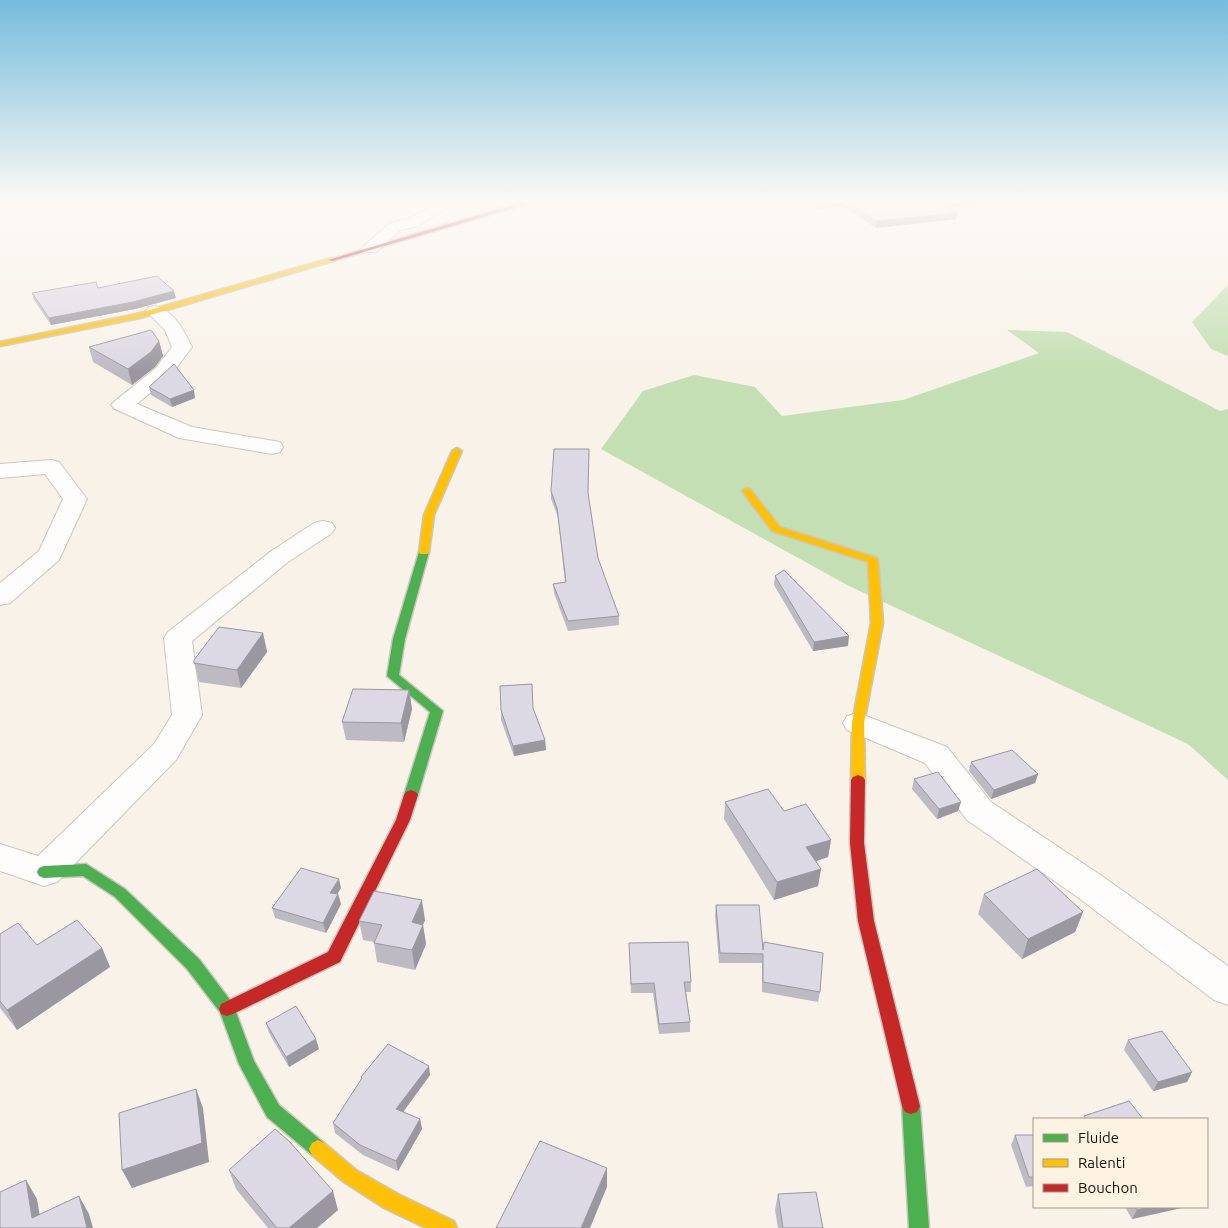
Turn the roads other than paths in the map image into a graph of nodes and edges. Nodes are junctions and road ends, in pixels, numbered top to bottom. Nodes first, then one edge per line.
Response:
1 (338, 258) edge
2 (155, 311) junction
3 (0, 344) edge
4 (272, 447) dead end
5 (457, 451) dead end
6 (0, 471) edge
7 (747, 491) dead end
8 (323, 528) dead end
9 (0, 597) edge
10 (858, 723) junction
11 (0, 857) edge
12 (44, 872) junction
13 (1228, 988) edge
14 (227, 1009) junction
15 (446, 1228) edge
16 (919, 1228) edge

1 - 2 street
2 - 3 street
2 - 4 street
5 - 14 street
6 - 9 street
7 - 10 street
8 - 12 street
10 - 13 street
10 - 16 street
11 - 12 street
12 - 14 street
14 - 15 street

